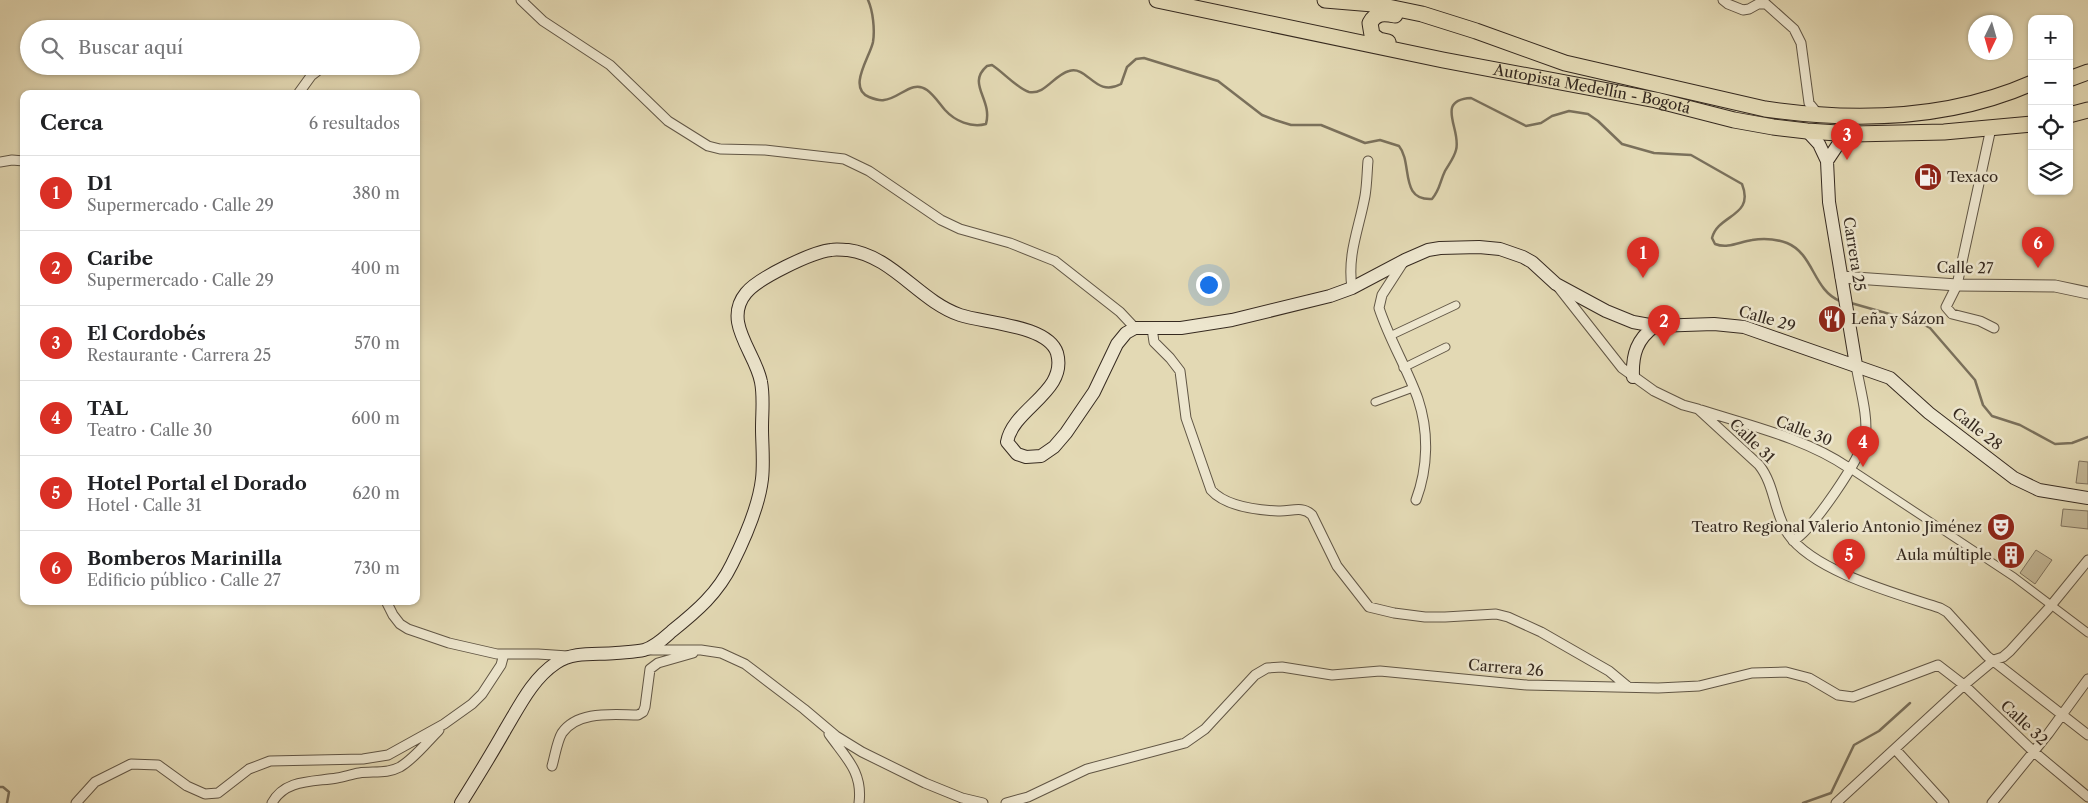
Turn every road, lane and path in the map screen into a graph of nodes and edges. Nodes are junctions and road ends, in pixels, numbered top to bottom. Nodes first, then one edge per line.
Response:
1 (521, 0) edge
2 (1157, 0) edge
3 (1325, 0) edge
4 (1723, 0) edge
5 (1476, 31) junction
6 (1443, 60) junction
7 (2088, 63) edge
8 (2073, 67) edge
9 (2088, 72) edge
10 (312, 75) edge
11 (2073, 78) edge
12 (2028, 85) edge
13 (301, 90) edge
14 (2016, 90) junction
15 (2028, 92) edge
16 (2088, 110) edge
17 (2073, 113) edge
18 (1820, 116) junction
19 (2088, 118) edge
20 (2073, 120) edge
21 (2028, 124) edge
22 (1991, 128) junction
23 (1807, 131) junction
24 (1853, 134) junction
25 (20, 161) edge
26 (1368, 161) dead end
27 (1827, 161) junction
28 (0, 162) edge
29 (1405, 260) junction
30 (1841, 277) junction
31 (1556, 284) junction
32 (1957, 285) junction
33 (1352, 288) junction
34 (2088, 293) edge
35 (1456, 305) dead end
36 (1655, 326) junction
37 (1135, 328) junction
38 (1152, 328) junction
39 (1994, 328) dead end
40 (1390, 336) junction
41 (1446, 347) dead end
42 (1856, 365) junction
43 (1403, 368) junction
44 (1634, 377) junction
45 (1413, 388) junction
46 (1375, 402) dead end
47 (1698, 409) junction
48 (1849, 468) junction
49 (2088, 498) edge
50 (1416, 500) dead end
51 (1793, 541) junction
52 (2088, 560) edge
53 (388, 605) edge
54 (2052, 605) junction
55 (2088, 633) edge
56 (644, 650) junction
57 (701, 650) junction
58 (504, 654) junction
59 (569, 656) junction
60 (1994, 660) junction
61 (1942, 668) joint
62 (2088, 679) edge
63 (1964, 685) junction
64 (1627, 686) junction
65 (2062, 714) junction
66 (444, 724) junction
67 (822, 724) junction
68 (2088, 735) edge
69 (1895, 749) junction
70 (2034, 752) junction
71 (552, 766) dead end
72 (2088, 797) edge
73 (76, 803) edge
74 (272, 803) edge
75 (461, 803) edge
76 (859, 803) edge
77 (983, 803) edge
78 (1006, 803) edge
79 (1836, 803) edge
80 (1944, 803) edge
81 (1992, 803) edge

1 - 37 street
2 - 6 highway, Autopista Medellín - Bogotá
3 - 5 highway, Autopista Medellín - Bogotá
4 - 18 street
5 - 6 highway
5 - 18 highway, Autopista Medellín - Bogotá
6 - 23 highway, Autopista Medellín - Bogotá
7 - 8 highway
9 - 11 highway
10 - 13 street
12 - 14 highway, Autopista Medellín - Bogotá
14 - 15 highway
14 - 18 highway, Autopista Medellín - Bogotá
16 - 17 highway
19 - 20 highway
21 - 22 highway, Autopista Medellín - Bogotá
22 - 24 highway, Autopista Medellín - Bogotá
22 - 32 street
23 - 24 highway, Autopista Medellín - Bogotá
23 - 27 main road, Carrera 25
24 - 27 main road
25 - 28 street
26 - 33 street
27 - 30 main road, Carrera 25
29 - 31 main road, Calle 29
29 - 33 main road, Calle 29
29 - 40 street
30 - 32 street, Calle 27
30 - 42 main road, Carrera 25
31 - 36 main road, Calle 29
31 - 44 street, Calle 31
32 - 34 street, Calle 27
32 - 39 street
33 - 38 main road, Calle 29
35 - 40 street
36 - 42 main road, Calle 29
36 - 44 main road
37 - 38 main road, Calle 29
37 - 56 main road
38 - 64 street
40 - 43 street
41 - 43 street
42 - 48 street, Carrera 25
42 - 49 main road, Calle 28
43 - 45 street
44 - 47 street, Calle 31
45 - 46 street
45 - 50 street
47 - 48 street, Calle 30
47 - 51 street, Calle 31
48 - 51 street, Carrera 25
48 - 54 street, Calle 30
51 - 60 street, Calle 31
52 - 54 street
53 - 58 street
54 - 55 street, Calle 30
54 - 60 street
56 - 57 street
56 - 59 main road
57 - 67 street
57 - 71 street
58 - 59 street
58 - 66 street
59 - 75 main road
60 - 63 street
60 - 65 street, Calle 31
61 - 63 street, Calle 32
61 - 64 street, Carrera 26
62 - 65 street
63 - 69 street
63 - 70 street, Calle 32
64 - 78 street, Carrera 26
65 - 68 street, Calle 31
65 - 70 street
66 - 73 street
66 - 74 street
67 - 76 street
67 - 77 street
69 - 79 street
69 - 80 street
70 - 72 street, Calle 32
70 - 81 street

